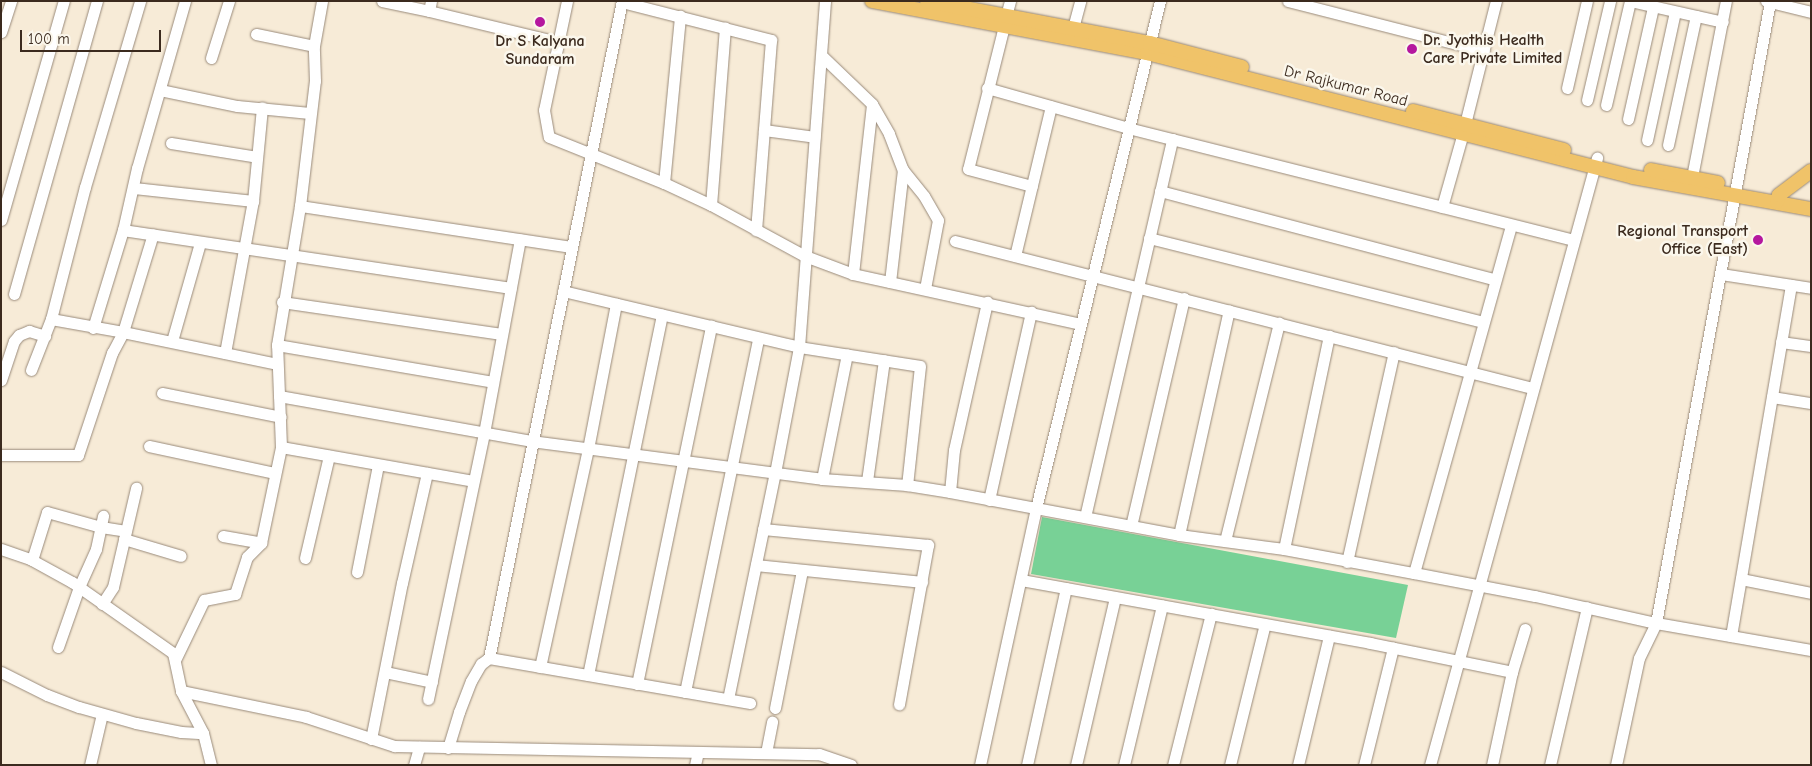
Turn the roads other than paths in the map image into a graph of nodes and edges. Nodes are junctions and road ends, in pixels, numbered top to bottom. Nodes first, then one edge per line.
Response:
1 (11, 1) edge
2 (64, 1) edge
3 (97, 1) edge
4 (140, 1) edge
5 (185, 1) edge
6 (229, 1) edge
7 (322, 1) edge
8 (382, 1) edge
9 (567, 1) edge
10 (825, 1) edge
11 (872, 1) edge
12 (927, 1) edge
13 (1010, 1) edge
14 (1080, 1) edge
15 (1160, 1) edge
16 (1288, 1) edge
17 (1496, 1) edge
18 (1587, 1) edge
19 (1610, 1) edge
20 (1630, 1) edge
21 (1726, 1) edge
22 (622, 2) edge
23 (1768, 2) edge
24 (430, 6) edge
25 (1653, 7) junction
26 (1675, 12) junction
27 (1811, 12) edge
28 (680, 16) junction
29 (1696, 16) junction
30 (1005, 21) junction
31 (1722, 22) junction
32 (725, 28) junction
33 (1073, 28) junction
34 (1, 32) edge
35 (256, 34) dead end
36 (558, 42) junction
37 (314, 46) junction
38 (1148, 48) junction
39 (1484, 51) junction
40 (822, 56) junction
41 (210, 58) dead end
42 (987, 88) junction
43 (1567, 88) dead end
44 (160, 90) junction
45 (1587, 100) dead end
46 (872, 104) junction
47 (1606, 105) dead end
48 (1051, 106) junction
49 (262, 107) junction
50 (310, 114) junction
51 (1628, 119) dead end
52 (1128, 128) junction
53 (1464, 128) junction
54 (764, 130) junction
55 (815, 137) junction
56 (1172, 139) junction
57 (1647, 140) dead end
58 (171, 143) dead end
59 (1668, 145) dead end
60 (590, 153) junction
61 (257, 157) junction
62 (1595, 163) junction
63 (903, 170) junction
64 (1811, 171) edge
65 (1692, 177) junction
66 (664, 183) junction
67 (1032, 186) junction
68 (134, 188) junction
69 (1160, 191) junction
70 (1736, 191) junction
71 (1778, 198) junction
72 (1811, 200) edge
73 (252, 202) junction
74 (712, 205) junction
75 (300, 206) junction
76 (1442, 208) junction
77 (1811, 209) edge
78 (1, 220) edge
79 (1511, 225) junction
80 (123, 230) junction
81 (756, 230) junction
82 (153, 234) junction
83 (1149, 238) junction
84 (520, 240) junction
85 (1573, 240) junction
86 (955, 241) dead end
87 (200, 243) junction
88 (571, 247) junction
89 (245, 248) junction
90 (291, 254) junction
91 (805, 256) junction
92 (1015, 256) junction
93 (853, 274) junction
94 (1721, 274) junction
95 (1093, 275) junction
96 (1494, 279) junction
97 (890, 282) junction
98 (1791, 285) junction
99 (1138, 286) junction
100 (511, 288) junction
101 (1811, 288) edge
102 (925, 289) junction
103 (563, 291) junction
104 (14, 294) dead end
105 (1184, 298) junction
106 (282, 302) junction
107 (987, 302) junction
108 (616, 304) junction
109 (1228, 310) junction
110 (1031, 312) junction
111 (662, 315) junction
112 (51, 319) junction
113 (1483, 322) junction
114 (1279, 323) junction
115 (1081, 324) junction
116 (711, 326) junction
117 (93, 328) junction
118 (123, 332) junction
119 (502, 334) junction
120 (45, 336) junction
121 (1329, 336) junction
122 (758, 338) junction
123 (172, 342) junction
124 (1781, 342) junction
125 (277, 345) junction
126 (1811, 346) edge
127 (799, 347) junction
128 (225, 352) junction
129 (1394, 352) junction
130 (847, 354) junction
131 (884, 360) junction
132 (276, 364) junction
133 (31, 370) dead end
134 (1469, 372) junction
135 (1, 380) edge
136 (493, 382) junction
137 (1532, 388) junction
138 (162, 393) dead end
139 (279, 396) junction
140 (1772, 397) junction
141 (1811, 403) edge
142 (281, 417) junction
143 (484, 433) junction
144 (531, 441) junction
145 (149, 446) dead end
146 (281, 447) junction
147 (588, 449) junction
148 (635, 455) junction
149 (329, 456) junction
150 (2, 457) edge
151 (682, 461) junction
152 (378, 465) junction
153 (732, 467) junction
154 (275, 473) junction
155 (427, 473) junction
156 (775, 473) junction
157 (822, 479) junction
158 (473, 481) junction
159 (867, 481) junction
160 (907, 485) junction
161 (136, 488) dead end
162 (950, 492) junction
163 (989, 500) junction
164 (1036, 508) junction
165 (1085, 517) junction
166 (102, 522) junction
167 (1131, 526) junction
168 (763, 529) junction
169 (125, 535) junction
170 (1179, 535) junction
171 (223, 536) dead end
172 (1225, 542) junction
173 (261, 543) junction
174 (1, 549) edge
175 (1284, 549) junction
176 (181, 556) dead end
177 (305, 558) dead end
178 (32, 560) junction
179 (1347, 562) junction
180 (756, 566) junction
181 (802, 571) junction
182 (356, 572) dead end
183 (1414, 573) junction
184 (1741, 579) junction
185 (1021, 580) junction
186 (1811, 580) edge
187 (922, 582) junction
188 (1478, 585) junction
189 (79, 587) junction
190 (1066, 588) junction
191 (1810, 593) edge
192 (1115, 597) junction
193 (102, 604) junction
194 (1162, 605) junction
195 (1587, 607) junction
196 (1211, 614) junction
197 (1656, 623) junction
198 (1265, 624) junction
199 (1525, 629) dead end
200 (1329, 636) junction
201 (1732, 636) junction
202 (58, 646) dead end
203 (1393, 648) junction
204 (1811, 650) edge
205 (489, 658) junction
206 (175, 660) junction
207 (1458, 663) junction
208 (540, 667) junction
209 (1, 672) edge
210 (385, 672) junction
211 (1512, 672) junction
212 (588, 675) junction
213 (432, 682) junction
214 (637, 684) junction
215 (181, 691) junction
216 (685, 692) junction
217 (428, 698) dead end
218 (728, 699) junction
219 (750, 703) dead end
220 (899, 704) dead end
221 (775, 708) dead end
222 (102, 714) junction
223 (772, 722) dead end
224 (203, 733) junction
225 (371, 739) junction
226 (419, 747) junction
227 (448, 748) junction
228 (698, 752) junction
229 (766, 753) junction
230 (90, 765) edge
231 (211, 765) edge
232 (414, 765) edge
233 (695, 765) edge
234 (851, 765) edge
235 (980, 765) edge
236 (1027, 765) edge
237 (1076, 765) edge
238 (1124, 765) edge
239 (1173, 765) edge
240 (1230, 765) edge
241 (1298, 765) edge
242 (1364, 765) edge
243 (1430, 765) edge
244 (1492, 765) edge
245 (1550, 765) edge
246 (1616, 765) edge

1 - 34 street
2 - 78 street
3 - 104 street
4 - 112 street
5 - 44 street
6 - 41 street
7 - 37 street
8 - 24 street
9 - 36 street
10 - 40 street
11 - 30 main road, Dr Rajkumar Road
12 - 30 main road, Dr Rajkumar Road
13 - 30 street
14 - 33 street
15 - 38 street
16 - 39 street
17 - 39 street
18 - 43 street
19 - 45 street
20 - 25 street
20 - 47 street
21 - 31 street
22 - 28 street
22 - 60 street
23 - 27 street
23 - 70 street
24 - 36 street
25 - 26 street
25 - 51 street
26 - 29 street
26 - 57 street
28 - 32 street
28 - 66 street
29 - 31 street
29 - 59 street
30 - 33 main road, Dr Rajkumar Road
30 - 38 main road, Dr Rajkumar Road
30 - 42 street
31 - 65 street
32 - 54 street
32 - 74 street
33 - 38 main road, Dr Rajkumar Road
35 - 37 street
36 - 60 street
37 - 50 street
38 - 52 street
38 - 53 main road, Dr Rajkumar Road
39 - 53 street
40 - 46 street
40 - 55 street
42 - 48 street
42 - 67 street
44 - 49 street
44 - 68 street
46 - 63 street
46 - 93 street
48 - 52 street
48 - 67 street
49 - 50 street
49 - 61 street
50 - 75 street
52 - 56 street
52 - 95 street
53 - 62 main road, Dr Rajkumar Road
53 - 76 street
54 - 55 street
54 - 81 street
55 - 91 street
56 - 69 street
56 - 76 street
58 - 61 street
60 - 66 street
60 - 88 street
61 - 73 street
62 - 65 main road, Dr Rajkumar Road
62 - 70 main road, Dr Rajkumar Road
62 - 85 street
63 - 97 street
63 - 102 street
64 - 71 main road
65 - 70 main road, Dr Rajkumar Road
66 - 74 street
67 - 92 street
68 - 73 street
68 - 80 street
69 - 83 street
69 - 96 street
70 - 71 main road, Dr Rajkumar Road
70 - 94 street
71 - 72 main road, Dr Rajkumar Road
71 - 77 main road, Dr Rajkumar Road
73 - 89 street
74 - 81 street
75 - 84 street
75 - 90 street
76 - 79 street
79 - 85 street
79 - 96 street
80 - 82 street
80 - 117 street
81 - 91 street
82 - 87 street
82 - 118 street
83 - 99 street
83 - 113 street
84 - 88 street
84 - 100 street
85 - 137 street
86 - 92 street
87 - 89 street
87 - 123 street
88 - 103 street
89 - 90 street
89 - 128 street
90 - 100 street
90 - 106 street
91 - 93 street
91 - 127 street
92 - 95 street
93 - 97 street
94 - 98 street
94 - 197 street
95 - 99 street
95 - 115 street
96 - 113 street
97 - 102 street
98 - 101 street
98 - 124 street
99 - 105 street
99 - 165 street
100 - 119 street
102 - 107 street
103 - 108 street
103 - 144 street
105 - 109 street
105 - 167 street
106 - 119 street
106 - 125 street
107 - 110 street
107 - 162 street
108 - 111 street
108 - 147 street
109 - 114 street
109 - 170 street
110 - 115 street
110 - 163 street
111 - 116 street
111 - 148 street
112 - 117 street
112 - 120 street
113 - 134 street
114 - 121 street
114 - 172 street
115 - 164 street
116 - 122 street
116 - 151 street
117 - 118 street
118 - 123 street
118 - 150 street
119 - 136 street
120 - 133 street
120 - 135 street
121 - 129 street
121 - 175 street
122 - 127 street
122 - 153 street
123 - 128 street
124 - 126 street
124 - 140 street
125 - 132 street
125 - 136 street
127 - 130 street
127 - 156 street
128 - 132 street
129 - 134 street
129 - 179 street
130 - 131 street
130 - 157 street
131 - 159 street
131 - 160 street
132 - 139 street
134 - 137 street
134 - 183 street
136 - 143 street
137 - 188 street
138 - 142 street
139 - 142 street
139 - 143 street
140 - 141 street
140 - 184 street
142 - 146 street
143 - 144 street
143 - 158 street
144 - 147 street
144 - 205 street
145 - 154 street
146 - 149 street
146 - 154 street
147 - 148 street
147 - 208 street
148 - 151 street
148 - 212 street
149 - 152 street
149 - 177 street
151 - 153 street
151 - 214 street
152 - 155 street
152 - 182 street
153 - 156 street
153 - 216 street
154 - 173 street
155 - 158 street
155 - 210 street
156 - 157 street
156 - 168 street
157 - 159 street
158 - 213 street
159 - 160 street
160 - 162 street
161 - 169 street
162 - 163 street
163 - 164 street
164 - 165 street
164 - 185 street
165 - 167 street
166 - 169 street
166 - 178 street
166 - 189 street
167 - 170 street
168 - 180 street
168 - 187 street
169 - 176 street
169 - 193 street
170 - 172 street
171 - 173 street
172 - 175 street
173 - 206 street
174 - 178 street
175 - 179 street
178 - 189 street
179 - 183 street
180 - 181 street
180 - 218 street
181 - 187 street
181 - 221 street
183 - 188 street
184 - 191 street
184 - 201 street
185 - 190 street
185 - 235 street
186 - 191 street
187 - 220 street
188 - 195 street
188 - 207 street
189 - 193 street
189 - 202 street
190 - 192 street
190 - 236 street
192 - 194 street
192 - 237 street
193 - 206 street
194 - 196 street
194 - 238 street
195 - 197 street
195 - 245 street
196 - 198 street
196 - 239 street
197 - 201 street
197 - 246 street
198 - 200 street
198 - 240 street
199 - 211 street
200 - 203 street
200 - 241 street
201 - 204 street
203 - 207 street
203 - 242 street
205 - 208 street
205 - 227 street
206 - 215 street
207 - 211 street
207 - 243 street
208 - 212 street
209 - 222 street
210 - 213 street
210 - 225 street
211 - 244 street
212 - 214 street
213 - 217 street
214 - 216 street
215 - 224 street
215 - 225 street
216 - 218 street
218 - 219 street
222 - 224 street
222 - 230 street
223 - 229 street
224 - 231 street
225 - 226 street
226 - 227 street
226 - 232 street
227 - 228 street
228 - 229 street
228 - 233 street
229 - 234 street

